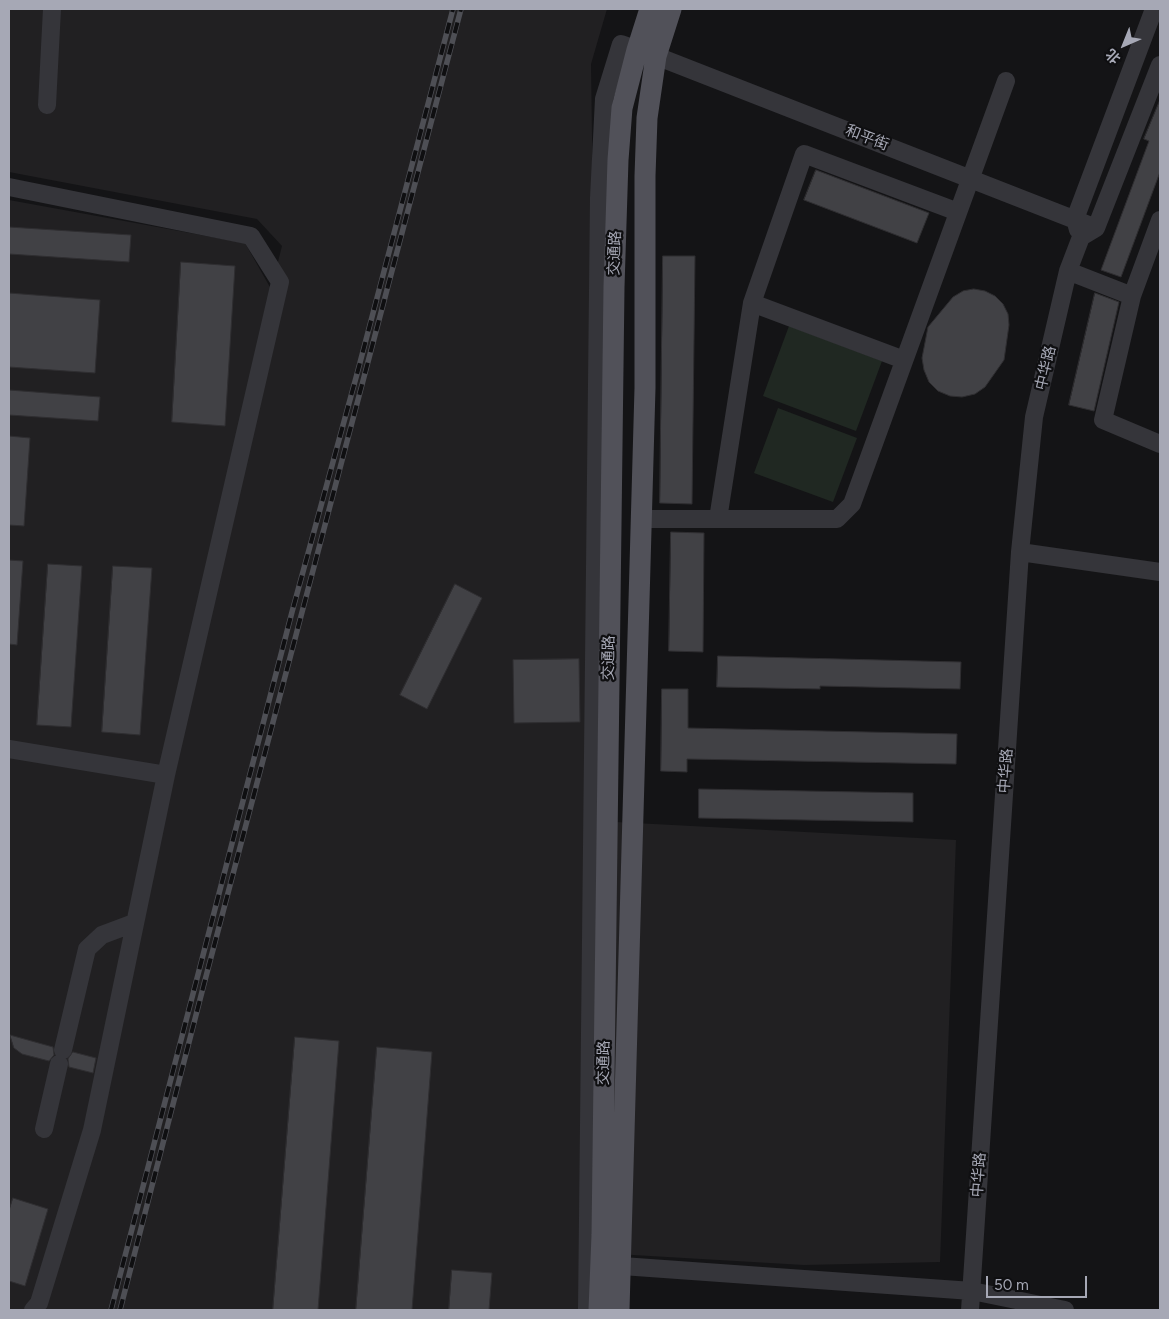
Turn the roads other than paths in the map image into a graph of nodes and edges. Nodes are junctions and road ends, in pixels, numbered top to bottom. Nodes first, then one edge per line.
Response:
1 (52, 9) edge
2 (650, 9) edge
3 (671, 9) edge
4 (1154, 9) edge
5 (638, 50) junction
6 (1160, 65) edge
7 (1006, 81) dead end
8 (47, 105) dead end
9 (970, 178) junction
10 (9, 187) edge
11 (958, 212) junction
12 (1075, 219) junction
13 (1160, 220) edge
14 (1096, 228) junction
15 (1081, 237) junction
16 (1068, 271) junction
17 (1132, 296) junction
18 (752, 304) junction
19 (904, 360) junction
20 (1160, 444) edge
21 (641, 519) junction
22 (718, 519) junction
23 (1020, 552) junction
24 (1160, 572) edge
25 (9, 749) edge
26 (166, 775) junction
27 (134, 923) junction
28 (44, 1129) dead end
29 (611, 1265) junction
30 (972, 1292) junction
31 (36, 1307) edge
32 (586, 1310) edge
33 (599, 1310) edge
34 (619, 1310) edge
35 (970, 1310) edge
36 (1064, 1310) edge

1 - 8 street
2 - 5 main road, 交通路
3 - 5 main road, 交通路
4 - 12 street
5 - 9 street, 和平街
5 - 21 main road, 交通路
5 - 29 main road, 交通路
5 - 32 street
6 - 14 street
7 - 9 street
9 - 11 street
9 - 12 street, 和平街
10 - 26 street
11 - 18 street
11 - 19 street
12 - 14 street, 和平街
12 - 15 street
13 - 17 street
14 - 15 street
15 - 16 street, 中华路
16 - 17 street
16 - 23 street, 中华路
17 - 20 street
18 - 19 street
18 - 22 street
19 - 22 street
21 - 22 street
21 - 29 main road, 交通路
23 - 24 street
23 - 30 street, 中华路
25 - 26 street
26 - 27 street
27 - 28 street
27 - 31 street
29 - 30 street
29 - 33 main road, 交通路
29 - 34 main road, 交通路
30 - 35 street, 中华路
30 - 36 street

